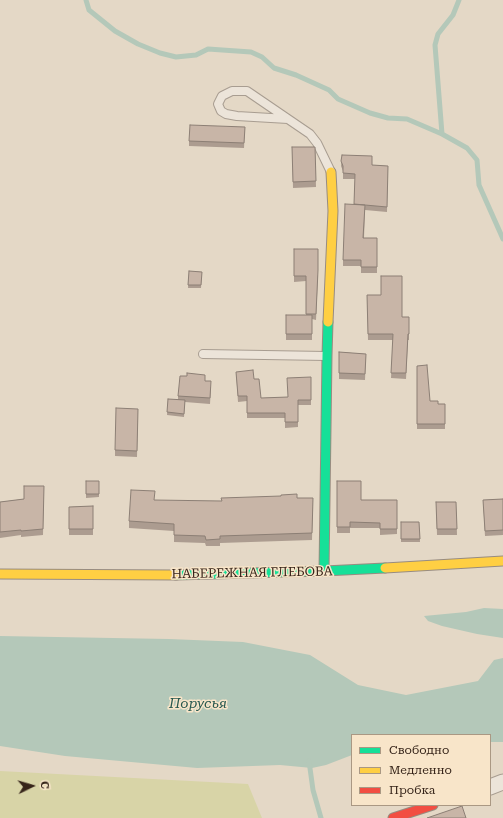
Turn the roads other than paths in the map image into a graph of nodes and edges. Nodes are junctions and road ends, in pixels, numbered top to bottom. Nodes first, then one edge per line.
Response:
1 (288, 120) junction
2 (331, 172) joint
3 (203, 354) dead end
4 (327, 356) junction
5 (503, 561) edge
6 (324, 571) junction
7 (0, 574) edge
8 (503, 782) edge
9 (491, 786) edge
10 (430, 806) edge
11 (392, 818) edge

1 - 1 lane
1 - 2 lane
2 - 4 street
3 - 4 lane
4 - 6 street
5 - 6 street, НАБЕРЕЖНАЯ ГЛЕБОВА
6 - 7 street, НАБЕРЕЖНАЯ ГЛЕБОВА
8 - 9 street
10 - 11 street

